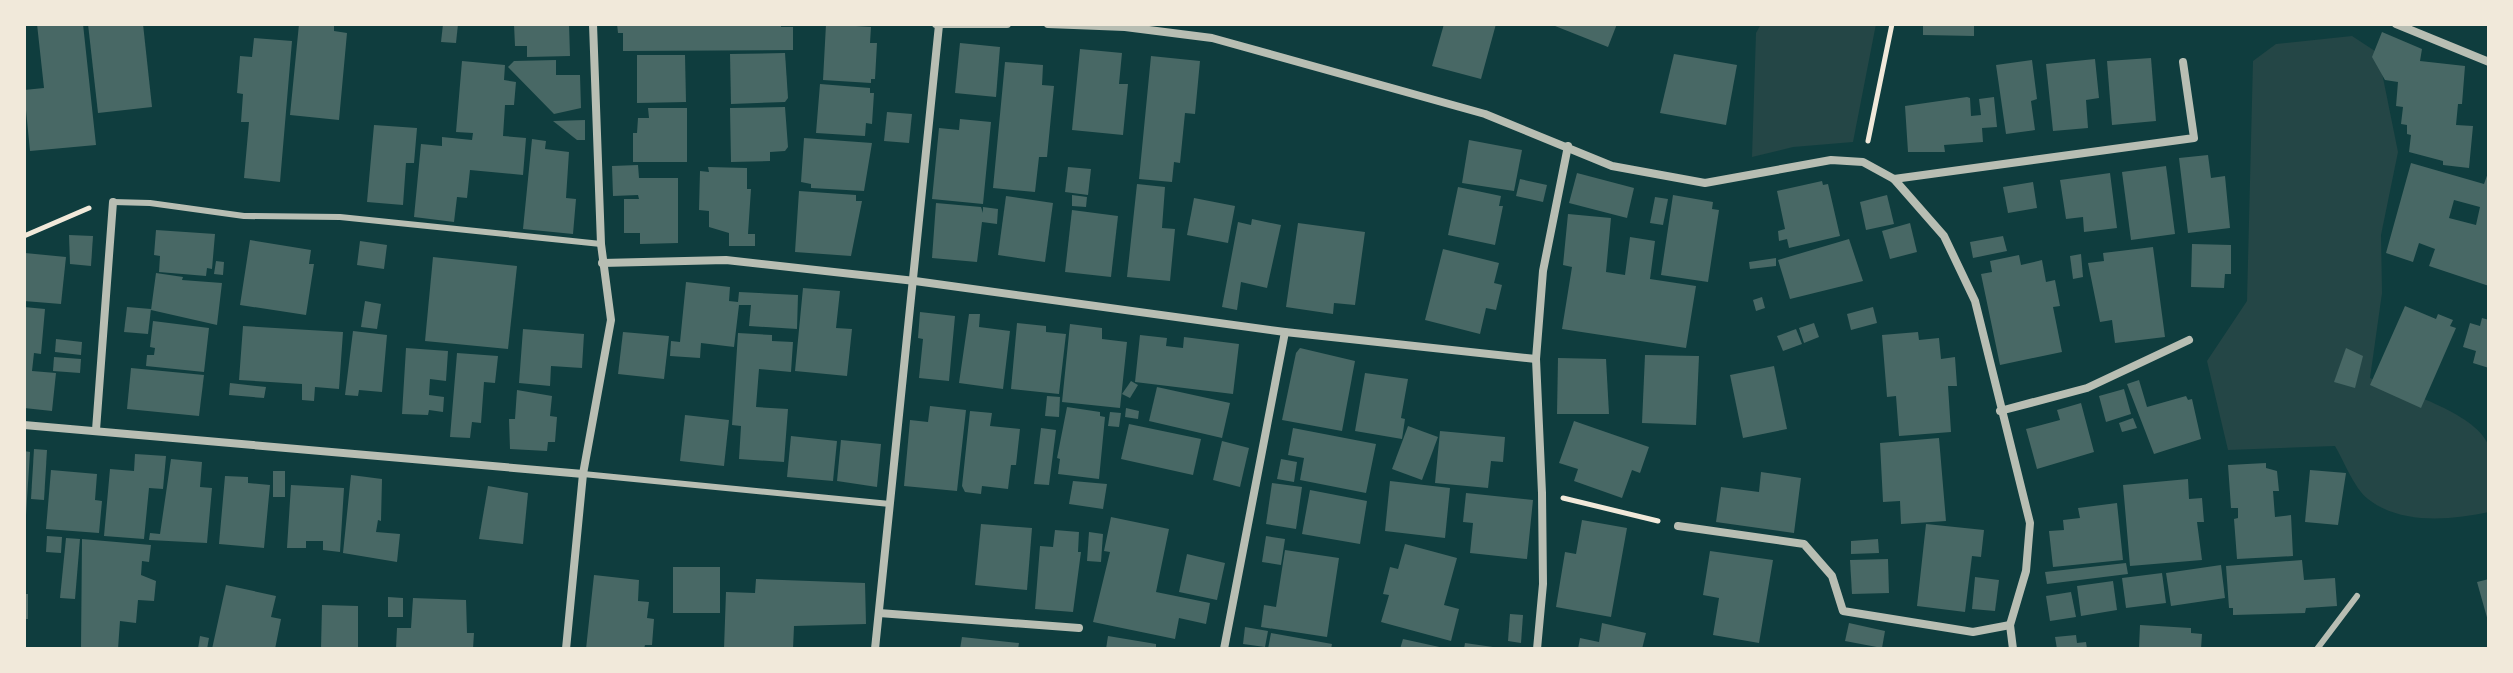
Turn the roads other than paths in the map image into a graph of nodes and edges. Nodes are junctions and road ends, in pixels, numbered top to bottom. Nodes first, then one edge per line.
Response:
1 (593, 24) edge
2 (937, 24) edge
3 (1007, 24) edge
4 (1048, 24) edge
5 (2396, 24) edge
6 (2183, 62) dead end
7 (2489, 62) edge
8 (1568, 146) junction
9 (1894, 179) junction
10 (113, 202) joint
11 (601, 244) junction
12 (602, 263) junction
13 (915, 281) junction
14 (1285, 332) junction
15 (2189, 340) dead end
16 (1536, 359) junction
17 (2000, 411) junction
18 (24, 425) edge
19 (96, 430) junction
20 (583, 474) junction
21 (890, 504) junction
22 (1678, 526) road end
23 (2357, 596) dead end
24 (879, 613) junction
25 (2010, 625) junction
26 (1079, 628) dead end
27 (566, 649) edge
28 (875, 649) edge
29 (1224, 649) edge
30 (1537, 649) edge
31 (2013, 649) edge
32 (2317, 649) edge

1 - 11 street
2 - 3 street
2 - 13 street
4 - 8 street
5 - 7 street
6 - 9 street
8 - 9 street
8 - 16 street
9 - 17 street
10 - 11 lane
10 - 19 street
11 - 12 street
12 - 13 street
12 - 20 street
13 - 14 street
13 - 21 street
14 - 16 street
14 - 29 street
15 - 17 street
16 - 30 street
17 - 25 street
18 - 19 street
19 - 20 street
20 - 21 lane
20 - 27 street
21 - 24 street
22 - 25 street
23 - 32 lane
24 - 26 street
24 - 28 street
25 - 31 street

